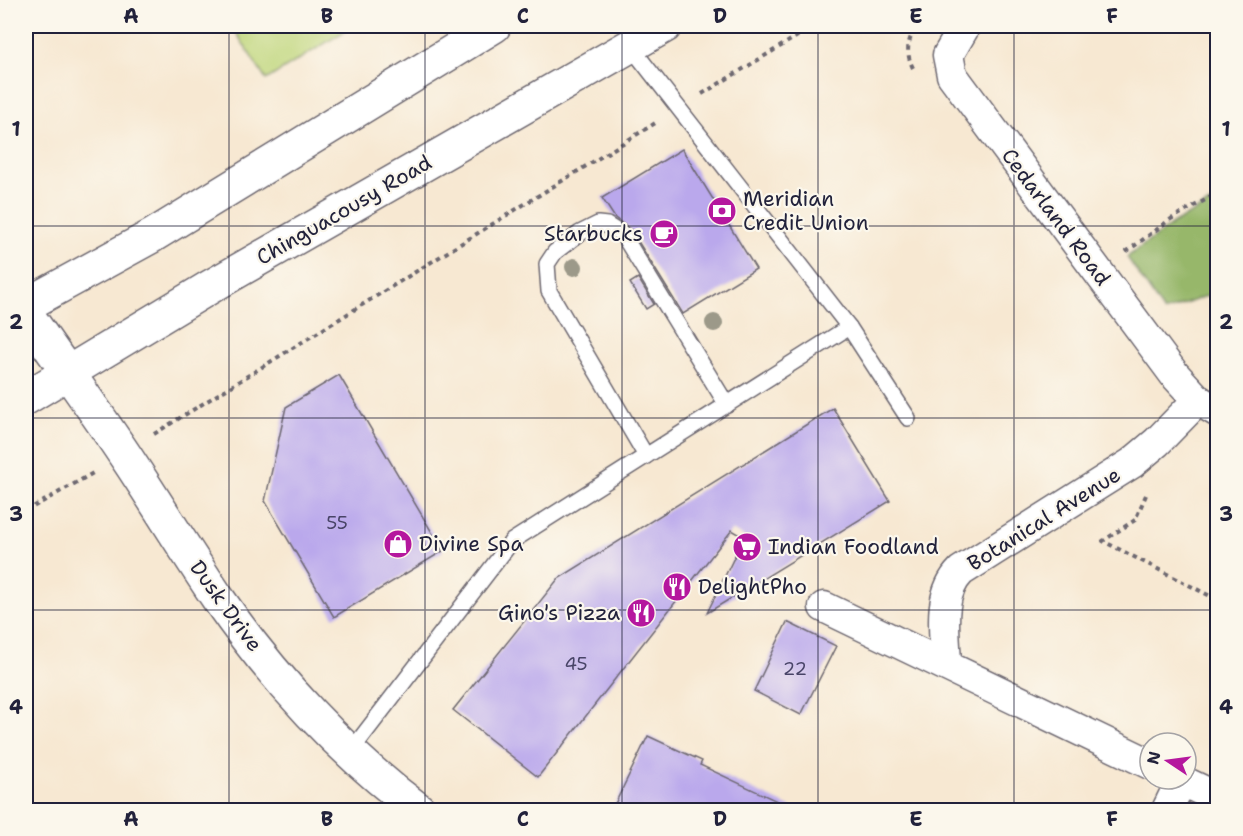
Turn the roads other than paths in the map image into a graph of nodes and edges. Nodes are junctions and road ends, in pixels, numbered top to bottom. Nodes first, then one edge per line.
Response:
1 (494, 26) edge
2 (665, 26) edge
3 (965, 26) edge
4 (631, 47) junction
5 (26, 305) edge
6 (26, 313) edge
7 (849, 327) junction
8 (68, 373) junction
9 (26, 398) edge
10 (727, 405) junction
11 (1208, 406) edge
12 (908, 418) dead end
13 (646, 456) junction
14 (824, 607) dead end
15 (946, 664) junction
16 (351, 751) junction
17 (1138, 758) edge
18 (1198, 789) edge
19 (1175, 791) edge
20 (1218, 798) edge
21 (419, 810) edge
22 (1167, 810) edge

1 - 5 main road
2 - 4 main road, Chinguacousy Road
3 - 11 street, Cedarland Road
4 - 7 lane
4 - 8 main road, Chinguacousy Road
6 - 8 main road, Dusk Drive
7 - 10 lane
7 - 12 lane
8 - 9 main road, Chinguacousy Road
8 - 16 main road, Dusk Drive
10 - 13 lane
10 - 13 lane
11 - 15 street, Botanical Avenue
13 - 16 lane
14 - 15 street
15 - 17 street
16 - 21 main road, Dusk Drive
18 - 20 street
19 - 22 street

